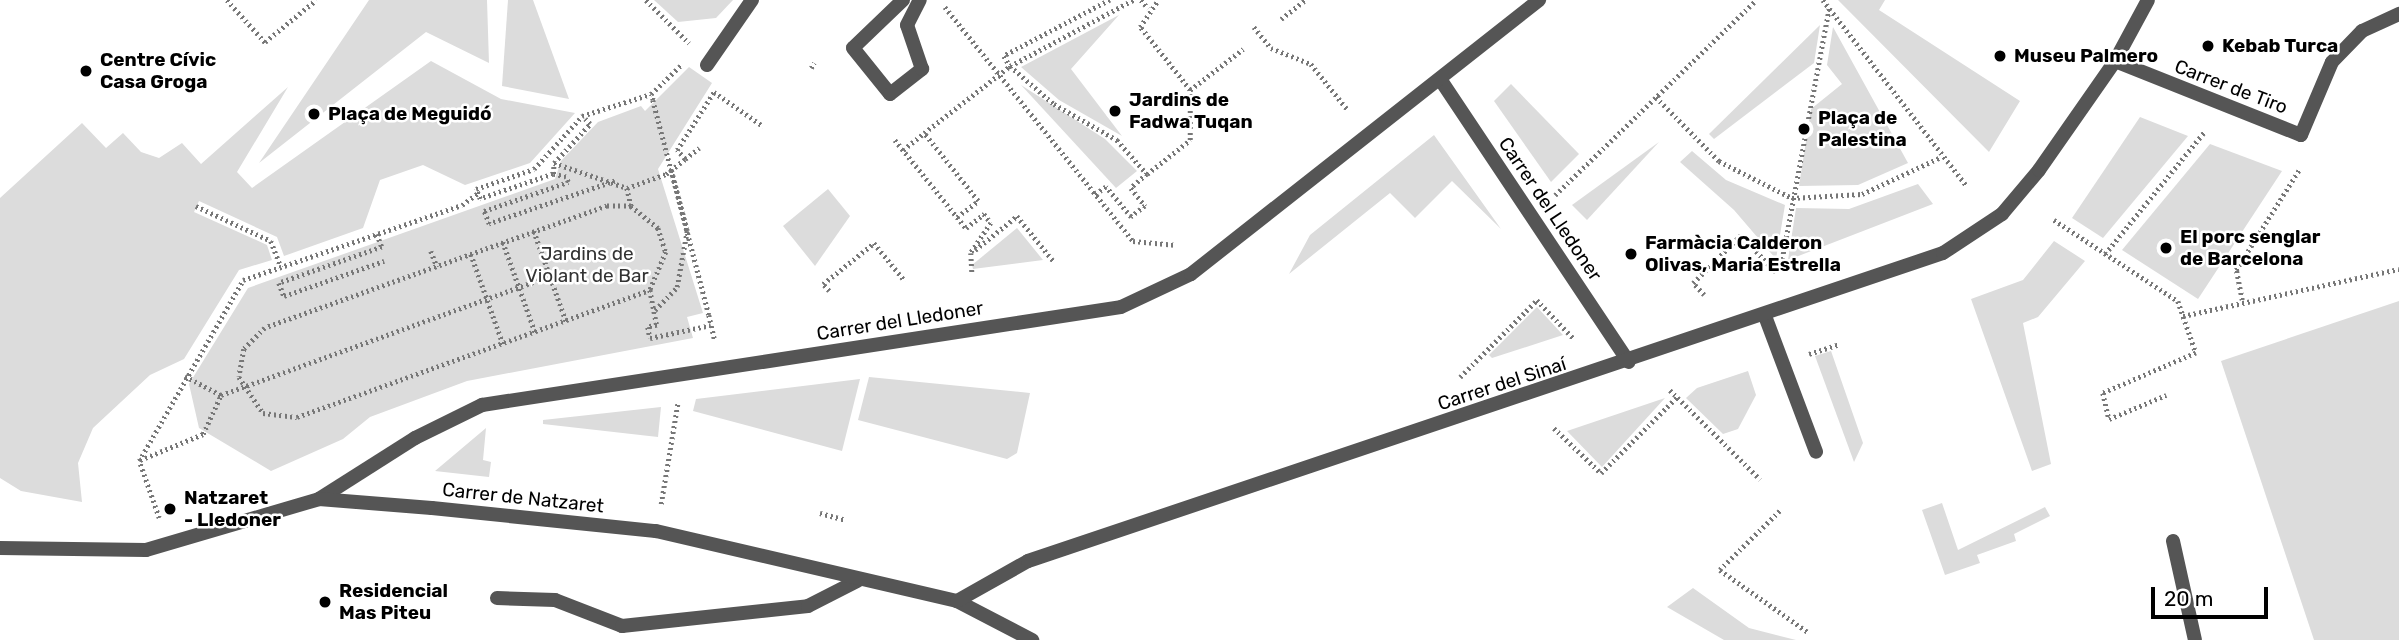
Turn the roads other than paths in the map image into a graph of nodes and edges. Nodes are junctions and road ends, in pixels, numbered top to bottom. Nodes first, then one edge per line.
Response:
1 (752, 0) edge
2 (903, 0) edge
3 (920, 0) edge
4 (1539, 0) edge
5 (2148, 0) edge
6 (2398, 13) edge
7 (2115, 61) junction
8 (707, 65) dead end
9 (1440, 79) junction
10 (1765, 316) junction
11 (1629, 362) junction
12 (1816, 452) dead end
13 (319, 499) junction
14 (2173, 541) dead end
15 (0, 548) edge
16 (857, 581) junction
17 (497, 598) dead end
18 (957, 601) junction
19 (1032, 640) edge
20 (2195, 640) edge

1 - 8 street
2 - 3 street
4 - 9 street, Carrer del Lledoner
5 - 7 street, Carrer del Sinaí
6 - 7 street, Carrer de Tiro
7 - 10 street, Carrer del Sinaí
9 - 11 street, Carrer del Lledoner
9 - 13 street, Carrer del Lledoner
10 - 11 street, Carrer del Sinaí
10 - 12 street
11 - 18 street, Carrer del Sinaí
13 - 15 street, Carrer de Natzaret
13 - 16 street, Carrer de Natzaret
14 - 20 street
16 - 17 street
16 - 18 street, Carrer de Natzaret
18 - 19 street, Carrer de Natzaret

